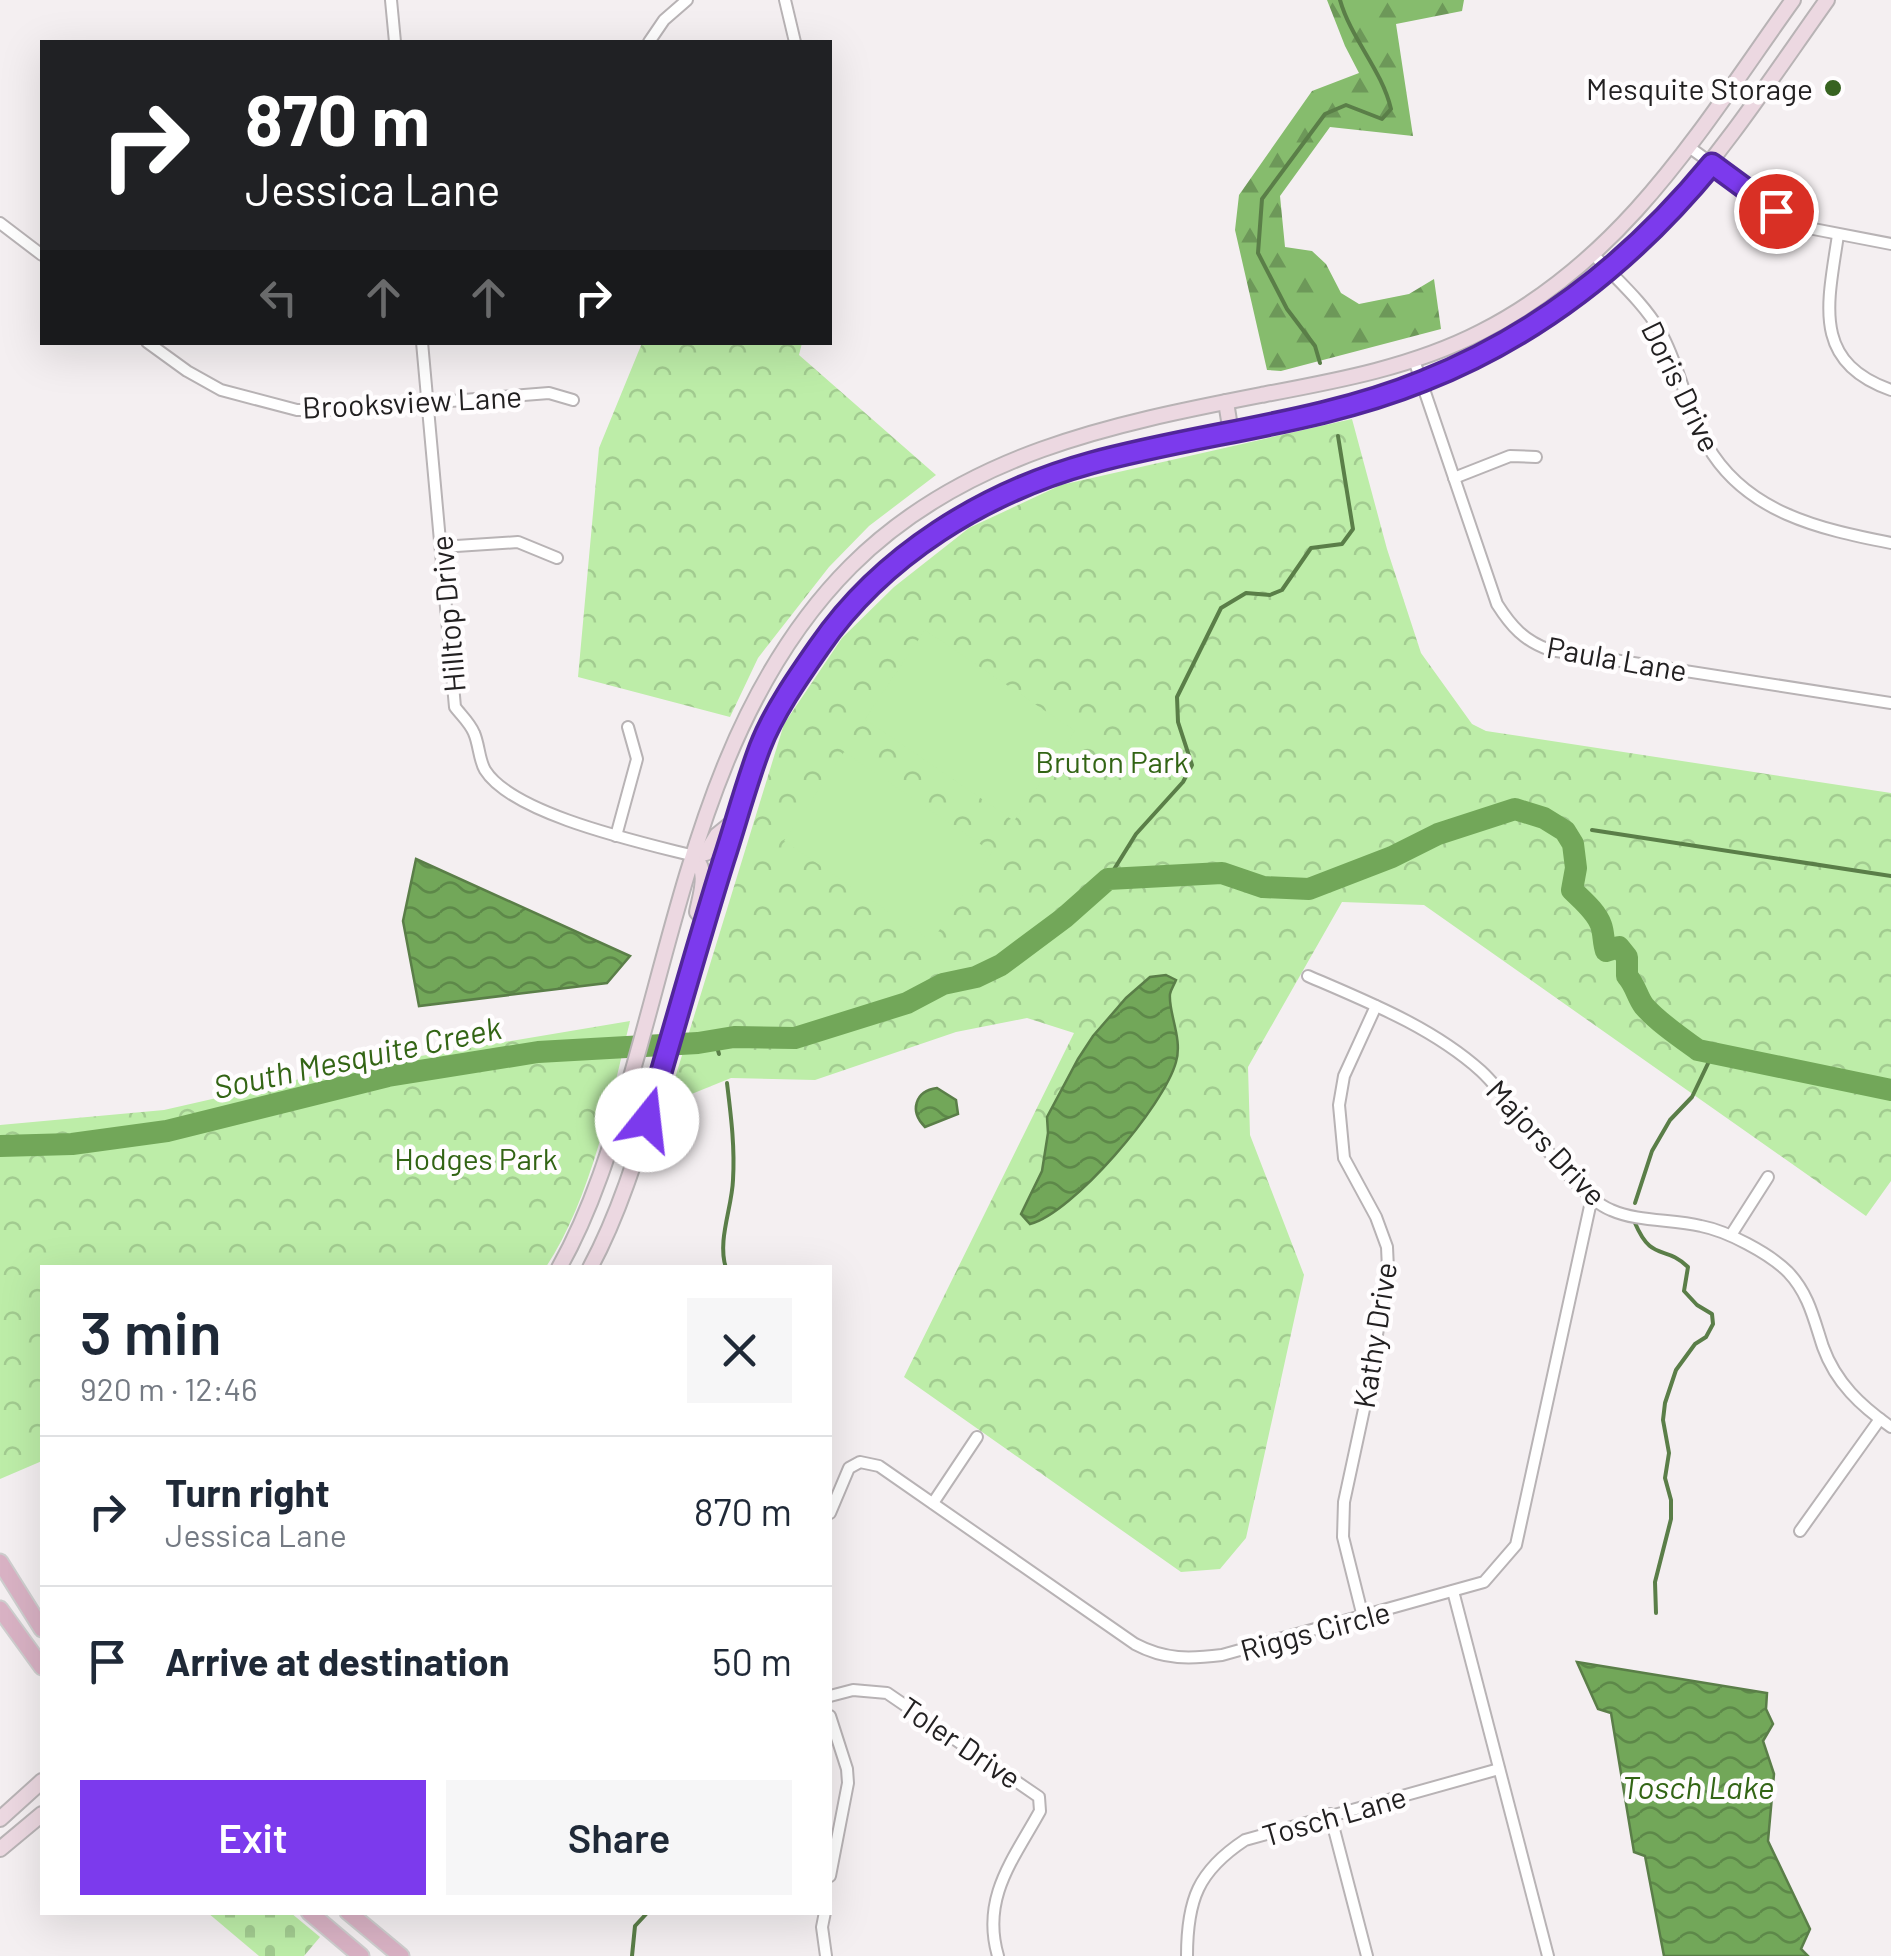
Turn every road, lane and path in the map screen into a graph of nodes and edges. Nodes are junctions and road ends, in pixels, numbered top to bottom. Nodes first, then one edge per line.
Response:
1 (391, 0) edge
2 (687, 0) edge
3 (785, 0) edge
4 (1794, 0) edge
5 (1827, 0) edge
6 (395, 40) edge
7 (651, 40) edge
8 (795, 40) edge
9 (1690, 147) junction
10 (1712, 164) junction
11 (0, 223) edge
12 (1838, 236) junction
13 (1891, 244) edge
14 (40, 253) edge
15 (1594, 255) junction
16 (1610, 272) junction
17 (152, 345) edge
18 (422, 345) edge
19 (1414, 360) junction
20 (1422, 382) junction
21 (1891, 390) edge
22 (573, 400) dead end
23 (1226, 402) junction
24 (428, 403) junction
25 (1231, 433) junction
26 (1536, 457) dead end
27 (980, 476) junction
28 (1454, 478) junction
29 (991, 502) junction
30 (1891, 543) edge
31 (441, 548) junction
32 (557, 558) dead end
33 (1891, 703) edge
34 (628, 727) dead end
35 (737, 818) junction
36 (616, 836) junction
37 (694, 856) junction
38 (705, 921) junction
39 (1308, 976) dead end
40 (1376, 1006) junction
41 (1768, 1177) dead end
42 (1592, 1198) junction
43 (1731, 1235) junction
44 (559, 1265) edge
45 (591, 1265) edge
46 (1880, 1419) junction
47 (1891, 1427) edge
48 (977, 1437) dead end
49 (934, 1503) junction
50 (832, 1507) edge
51 (1800, 1531) dead end
52 (0, 1562) edge
53 (1453, 1592) junction
54 (0, 1609) edge
55 (1364, 1617) junction
56 (40, 1625) edge
57 (40, 1665) edge
58 (832, 1695) edge
59 (832, 1722) edge
60 (1499, 1770) junction
61 (40, 1784) edge
62 (1330, 1814) junction
63 (40, 1816) edge
64 (0, 1819) edge
65 (0, 1849) edge
66 (832, 1868) edge
67 (312, 1915) edge
68 (352, 1915) edge
69 (824, 1915) edge
70 (361, 1956) edge
71 (401, 1956) edge
72 (826, 1956) edge
73 (998, 1956) edge
74 (1187, 1956) edge
75 (1368, 1956) edge
76 (1548, 1956) edge

1 - 6 street
2 - 7 street
3 - 8 street
4 - 9 main road
5 - 10 main road
9 - 10 street
9 - 15 main road
10 - 12 street
10 - 16 main road
11 - 14 street
12 - 13 street
12 - 21 street
15 - 16 street, Doris Drive
15 - 19 main road
16 - 20 main road
16 - 30 street, Doris Drive
17 - 24 street, Brooksview Lane
18 - 24 street, Hilltop Drive
19 - 20 street, Paula Lane
19 - 23 main road
20 - 25 main road
20 - 28 street, Paula Lane
22 - 24 street, Brooksview Lane
23 - 25 main road
23 - 27 main road
24 - 31 street, Hilltop Drive
25 - 29 main road
26 - 28 street
27 - 29 main road
27 - 37 main road
28 - 33 street, Paula Lane
29 - 35 main road
31 - 32 street
31 - 36 street, Hilltop Drive
34 - 36 street
35 - 37 main road
35 - 38 main road
36 - 37 street, Hilltop Drive
37 - 38 main road
37 - 44 main road
38 - 45 main road
39 - 40 street, Majors Drive
40 - 42 street, Majors Drive
40 - 55 street, Kathy Drive
41 - 43 street
42 - 43 street, Majors Drive
42 - 53 street, Riggs Circle
43 - 46 street, Majors Drive
46 - 47 street, Majors Drive
46 - 51 street
48 - 49 street
49 - 50 street, Riggs Circle
49 - 55 street, Riggs Circle
52 - 56 main road
53 - 55 street, Riggs Circle
53 - 60 street
54 - 57 main road
58 - 73 street, Toler Drive
59 - 66 street
60 - 62 street, Tosch Lane
60 - 76 street
61 - 64 main road
62 - 74 street, Tosch Lane
62 - 75 street
63 - 65 main road
67 - 70 main road
68 - 71 main road
69 - 72 street

